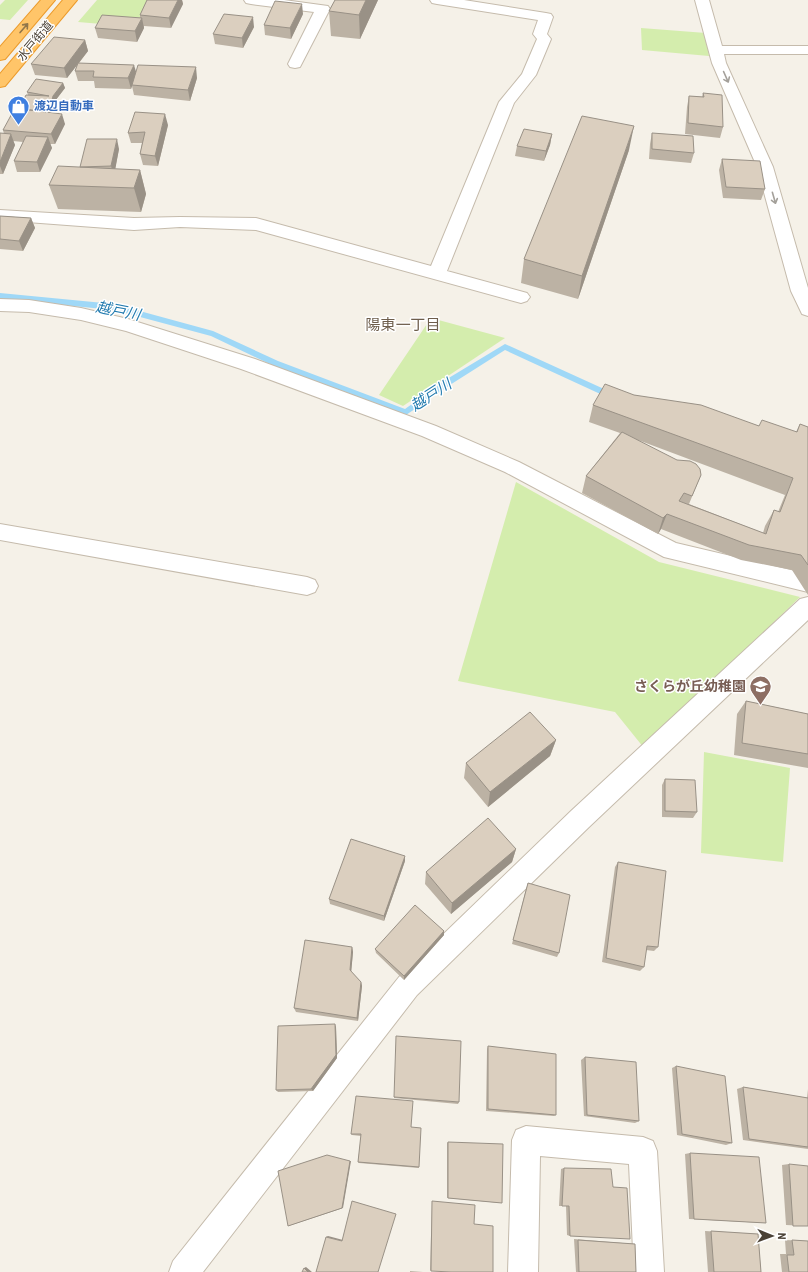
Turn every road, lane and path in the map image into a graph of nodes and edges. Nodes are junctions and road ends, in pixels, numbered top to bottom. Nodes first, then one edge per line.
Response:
1 (48, 0) edge
2 (70, 0) edge
3 (251, 0) edge
4 (437, 0) edge
5 (702, 0) edge
6 (716, 50) junction
7 (808, 50) edge
8 (0, 56) edge
9 (295, 64) dead end
10 (0, 83) edge
11 (0, 215) edge
12 (437, 274) junction
13 (520, 297) dead end
14 (0, 305) edge
15 (808, 310) edge
16 (0, 532) edge
17 (808, 583) edge
18 (307, 586) dead end
19 (808, 606) edge
20 (184, 1272) edge
21 (523, 1272) edge
22 (648, 1272) edge

8 -> 1 highway, 水戸街道
2 - 10 highway, 水戸街道
3 - 9 street
4 - 12 street
5 - 6 street
6 - 7 street
6 -> 15 street
11 - 12 street
12 - 13 street
14 - 17 street
16 - 18 street
19 - 20 street
21 - 22 street

